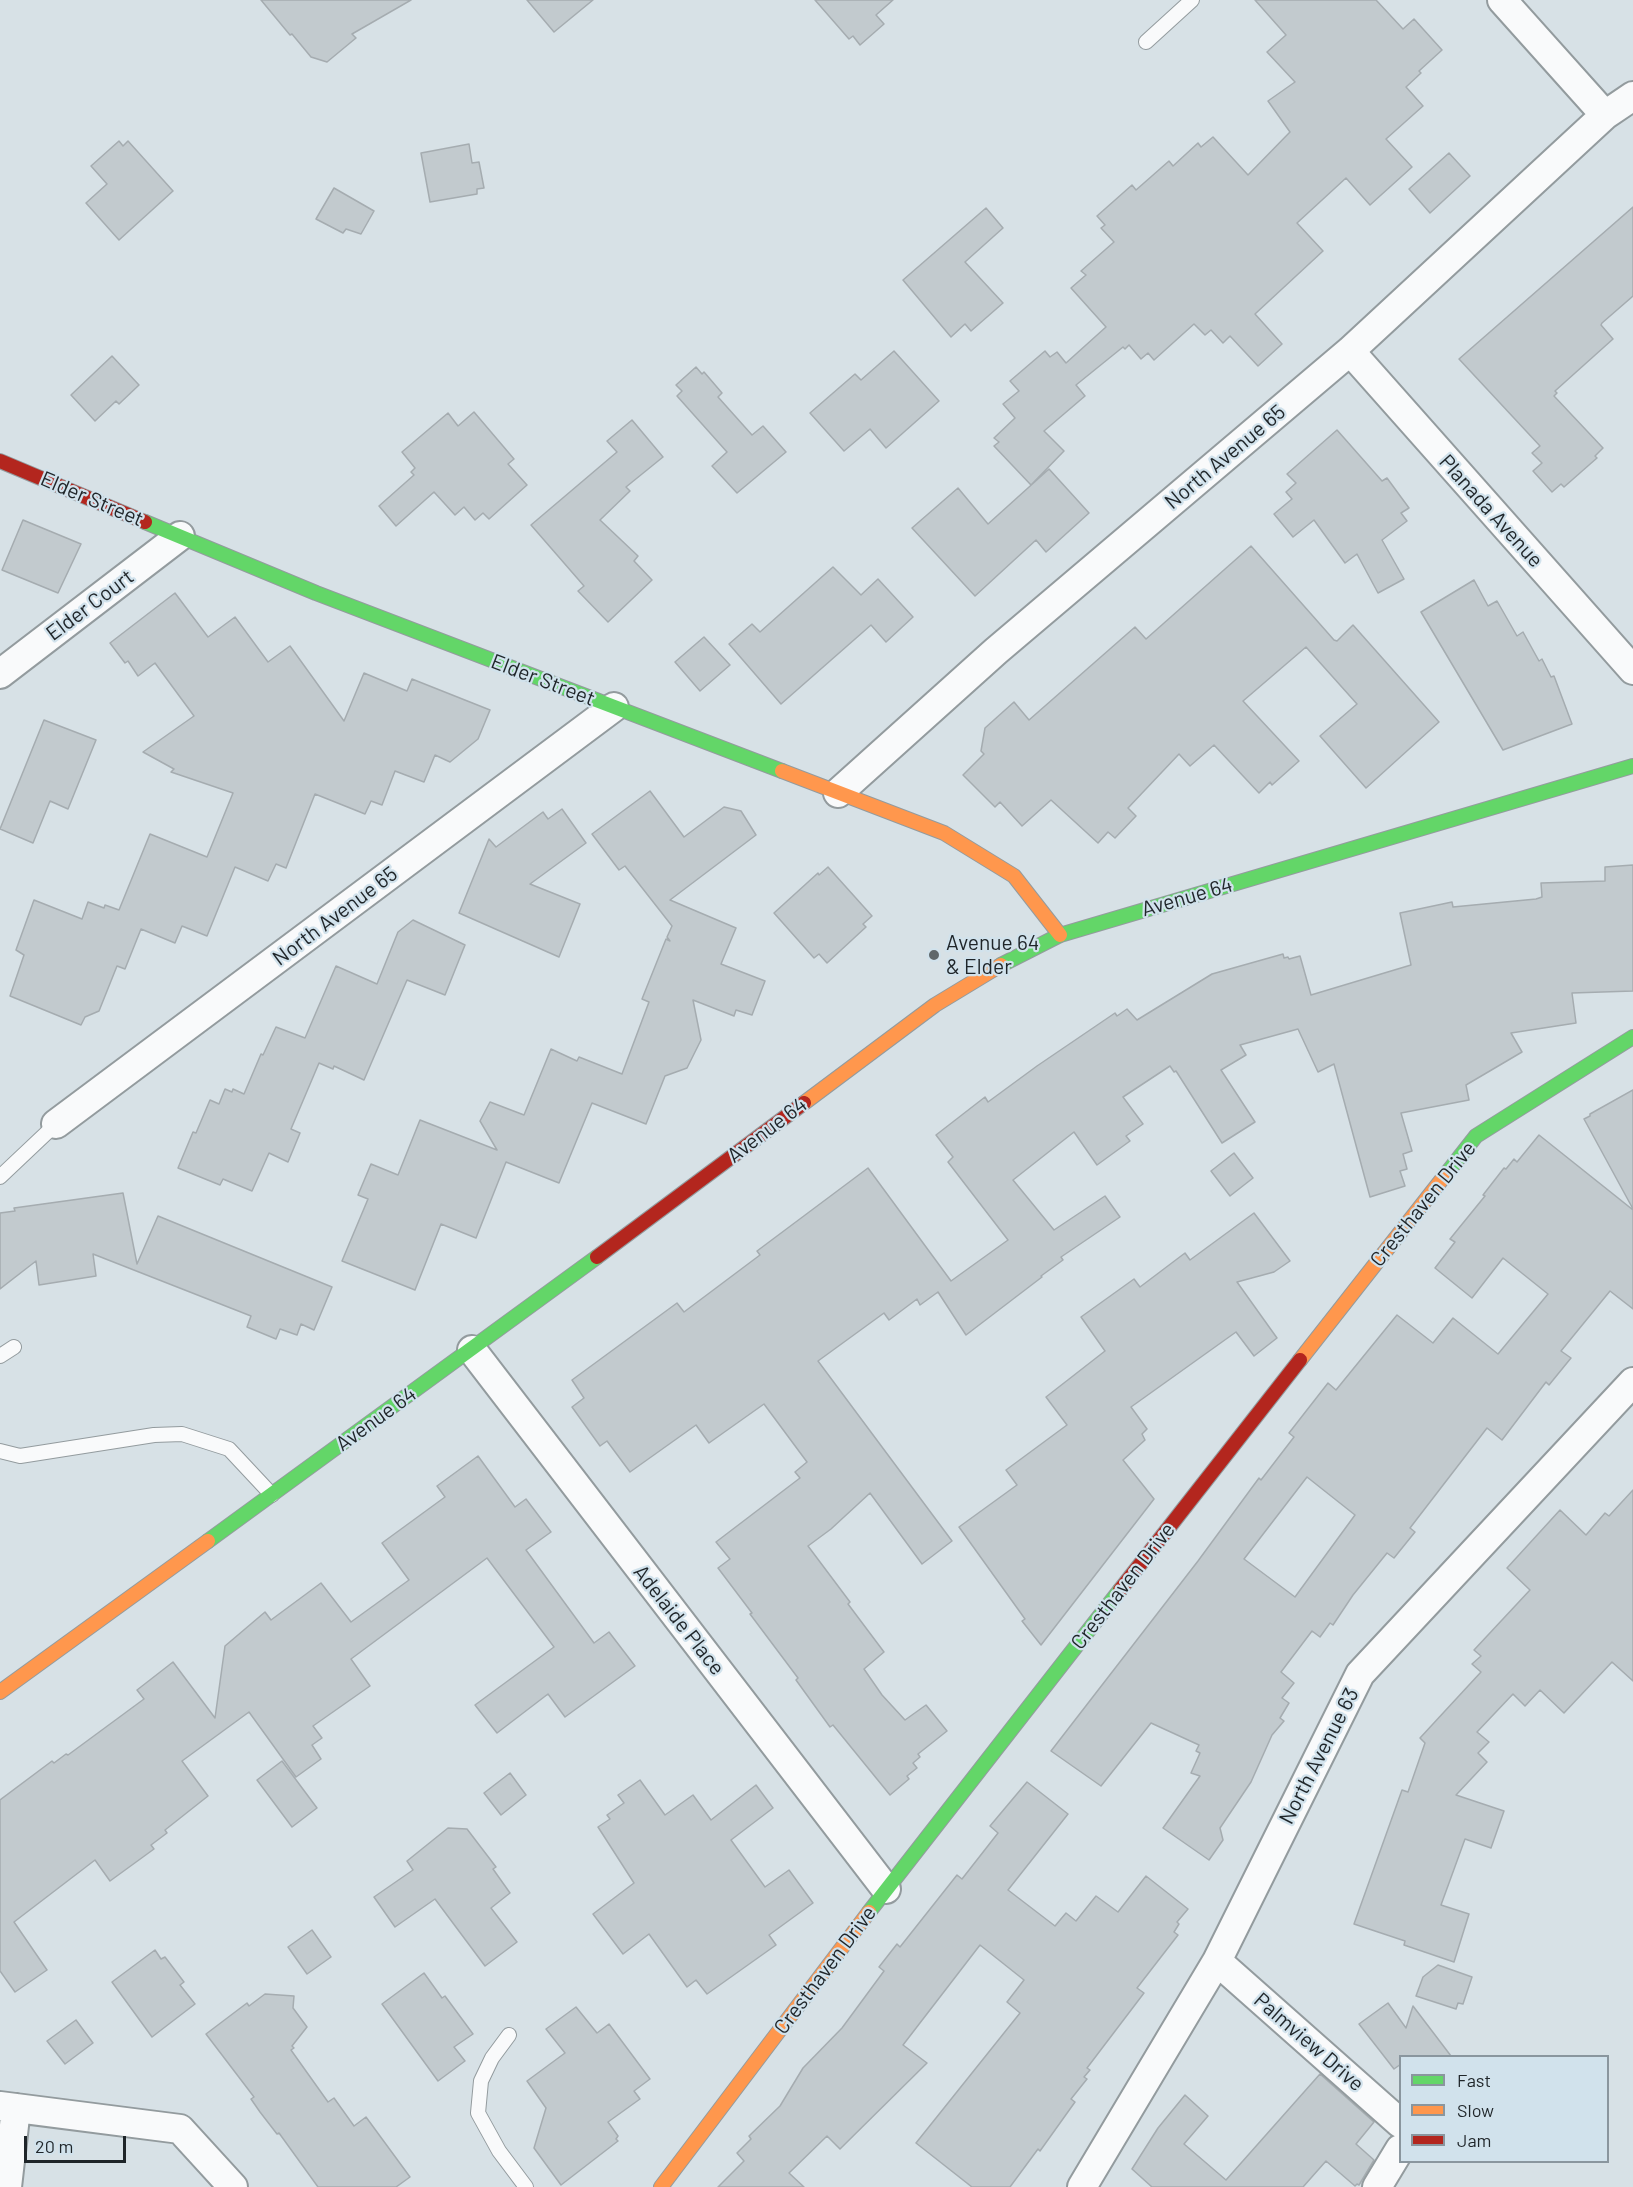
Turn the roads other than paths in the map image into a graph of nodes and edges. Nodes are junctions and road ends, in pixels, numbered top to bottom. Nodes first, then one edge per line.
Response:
1 (1192, 0) edge
2 (1502, 0) edge
3 (1146, 42) dead end
4 (1633, 96) edge
5 (1605, 115) junction
6 (1350, 351) junction
7 (0, 461) edge
8 (180, 536) junction
9 (1633, 670) edge
10 (0, 674) edge
11 (614, 707) junction
12 (1633, 766) edge
13 (838, 793) junction
14 (1060, 935) junction
15 (1633, 1037) edge
16 (56, 1124) joint
17 (0, 1177) edge
18 (14, 1347) dead end
19 (472, 1350) junction
20 (0, 1356) edge
21 (1633, 1382) edge
22 (0, 1451) edge
23 (272, 1495) junction
24 (0, 1692) edge
25 (886, 1889) junction
26 (1217, 1961) junction
27 (508, 2035) dead end
28 (8, 2107) edge
29 (1399, 2120) edge
30 (1399, 2152) edge
31 (7, 2187) edge
32 (233, 2187) edge
33 (526, 2187) edge
34 (661, 2187) edge
35 (1082, 2187) edge
36 (1377, 2187) edge

1 - 3 lane
2 - 5 street
4 - 5 street, North Avenue 65
5 - 6 street, North Avenue 65
6 - 9 street, Planada Avenue
6 - 13 street, North Avenue 65
7 - 8 street, Elder Street
8 - 10 street, Elder Court
8 - 11 street, Elder Street
11 - 13 street, Elder Street
11 - 16 street, North Avenue 65
12 - 14 street, Avenue 64
13 - 14 street, Elder Street
14 - 19 street, Avenue 64
15 - 25 street, Cresthaven Drive
16 - 17 lane
18 - 20 lane
19 - 23 street, Avenue 64
19 - 25 street, Adelaide Place
21 - 26 street, North Avenue 63
22 - 23 lane
23 - 24 street, Avenue 64
25 - 34 street, Cresthaven Drive
26 - 29 street, Palmview Drive
26 - 35 street, North Avenue 63
27 - 33 lane
28 - 31 street
28 - 32 street
30 - 36 street

